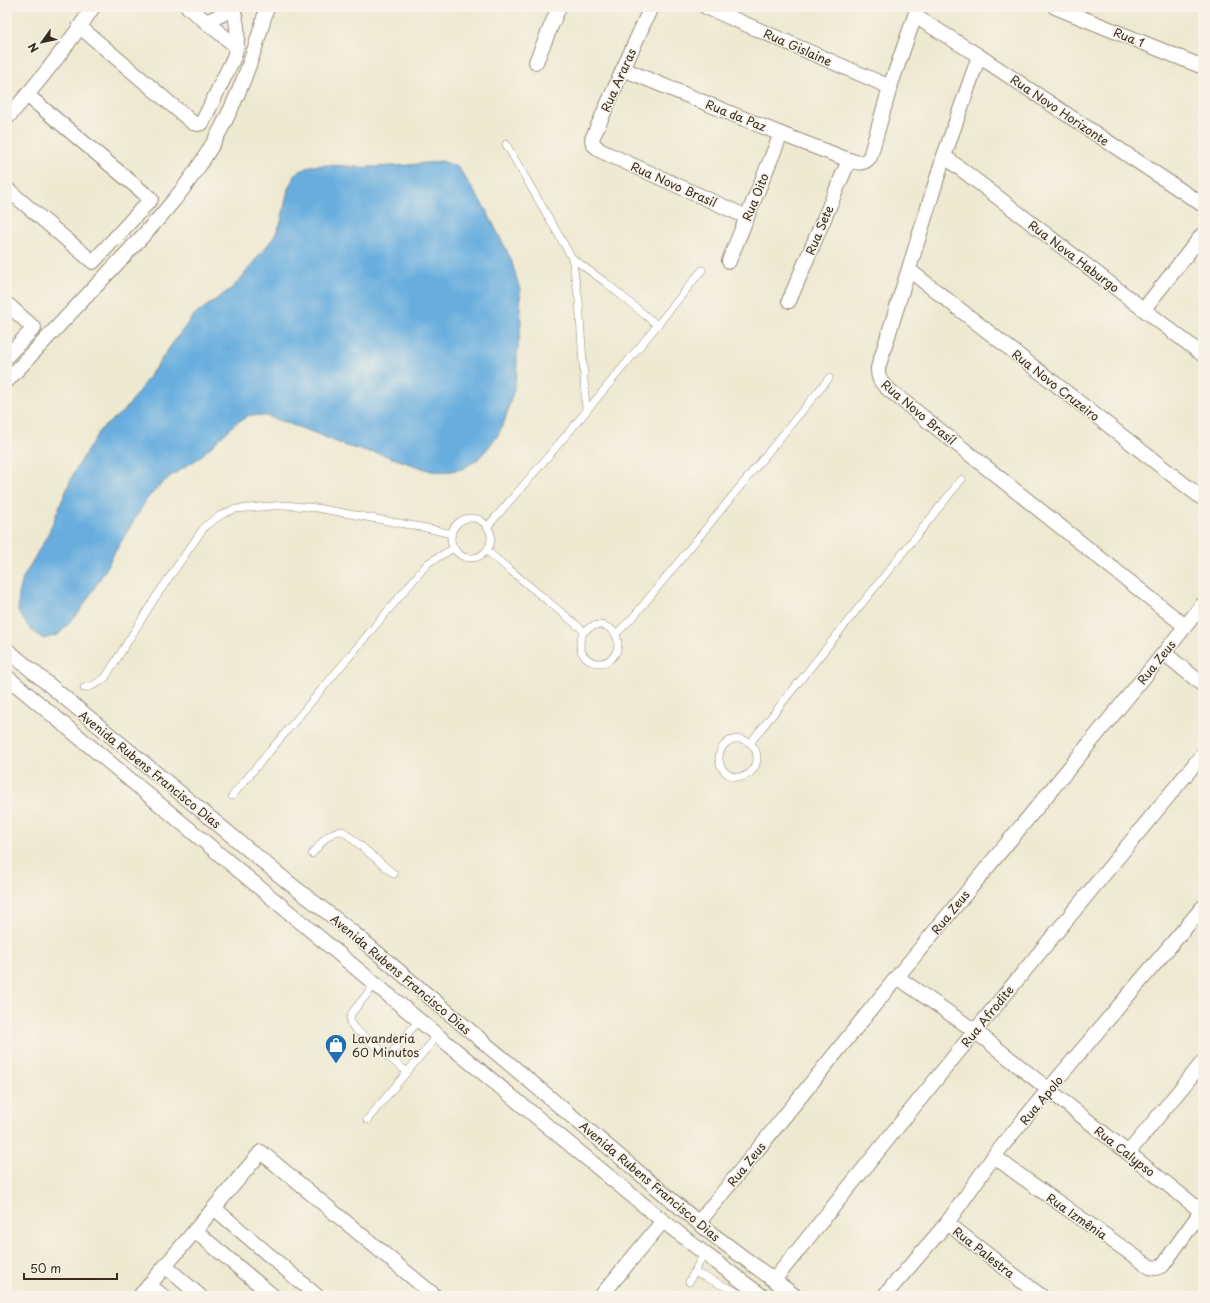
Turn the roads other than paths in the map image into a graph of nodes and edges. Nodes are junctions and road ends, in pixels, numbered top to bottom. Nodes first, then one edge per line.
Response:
1 (93, 7) edge
2 (188, 7) edge
3 (231, 7) edge
4 (267, 7) edge
5 (559, 7) edge
6 (651, 7) edge
7 (706, 7) edge
8 (1055, 7) edge
9 (916, 12) edge
10 (206, 22) junction
11 (80, 27) junction
12 (237, 47) junction
13 (979, 56) junction
14 (536, 62) dead end
15 (1203, 67) edge
16 (623, 69) junction
17 (890, 87) junction
18 (27, 95) junction
19 (7, 118) edge
20 (781, 134) junction
21 (506, 144) dead end
22 (601, 151) joint
23 (944, 156) junction
24 (849, 160) junction
25 (7, 189) edge
26 (1203, 206) edge
27 (747, 217) junction
28 (1203, 234) edge
29 (572, 258) junction
30 (730, 261) dead end
31 (702, 270) dead end
32 (909, 270) junction
33 (789, 301) dead end
34 (7, 304) edge
35 (1144, 309) junction
36 (658, 325) junction
37 (7, 356) edge
38 (1203, 356) edge
39 (829, 378) dead end
40 (7, 381) edge
41 (586, 410) junction
42 (962, 479) dead end
43 (1203, 499) edge
44 (487, 527) junction
45 (452, 534) junction
46 (454, 548) junction
47 (486, 551) junction
48 (1203, 604) edge
49 (1185, 626) junction
50 (584, 631) junction
51 (616, 634) junction
52 (7, 650) edge
53 (1164, 653) junction
54 (7, 677) edge
55 (1203, 685) edge
56 (84, 688) dead end
57 (750, 743) junction
58 (1203, 754) edge
59 (232, 796) dead end
60 (312, 854) dead end
61 (394, 874) dead end
62 (1203, 907) edge
63 (897, 977) junction
64 (375, 984) junction
65 (419, 1020) junction
66 (975, 1030) junction
67 (438, 1035) junction
68 (388, 1057) junction
69 (1203, 1062) edge
70 (407, 1072) junction
71 (1048, 1090) junction
72 (367, 1120) dead end
73 (1128, 1153) junction
74 (994, 1156) junction
75 (214, 1208) junction
76 (1202, 1210) edge
77 (663, 1221) junction
78 (698, 1222) junction
79 (947, 1223) junction
80 (195, 1231) junction
81 (704, 1253) junction
82 (165, 1266) junction
83 (694, 1272) junction
84 (774, 1280) junction
85 (689, 1282) dead end
86 (149, 1285) junction
87 (140, 1296) edge
88 (163, 1296) edge
89 (200, 1296) edge
90 (273, 1296) edge
91 (317, 1296) edge
92 (435, 1296) edge
93 (601, 1296) edge
94 (745, 1296) edge
95 (762, 1296) edge
96 (796, 1296) edge
97 (884, 1296) edge
98 (1041, 1296) edge

1 - 11 street
2 - 10 street
3 - 10 street
3 - 12 street
4 - 40 street
5 - 14 street
6 - 16 street, Rua Araras
7 - 17 street, Rua Gislaine
8 - 15 street, Rua 1
9 - 13 street, Rua Novo Horizonte
9 - 17 street
10 - 12 street
11 - 12 street
11 - 18 street
13 - 23 street, Rua Novo Brasíl
13 - 26 street, Rua Novo Horizonte
16 - 20 street, Rua da Paz
16 - 22 street, Rua Araras
17 - 24 street
18 - 19 street
18 - 25 street
20 - 24 street, Rua da Paz
20 - 27 street, Rua Oito
21 - 29 lane
22 - 27 street, Rua Novo Brasil
23 - 32 street, Rua Novo Brasíl
23 - 35 street, Rua Nova Haburgo
24 - 33 street, Rua Sete
27 - 30 street, Rua Oito
28 - 35 street
29 - 36 lane
29 - 41 lane
31 - 36 lane
32 - 43 street, Rua Novo Cruzeiro
32 - 49 street, Rua Novo Brasíl
34 - 37 street
35 - 38 street, Rua Nova Haburgo
36 - 41 lane
39 - 51 lane
41 - 44 lane
42 - 57 lane
44 - 45 lane
44 - 47 lane
45 - 46 lane
45 - 56 lane
46 - 47 lane
46 - 59 lane
47 - 50 lane
48 - 49 street, Rua Zeus
49 - 53 street, Rua Zeus
50 - 51 lane
50 - 51 lane
52 - 78 street, Avenida Rubens Francisco Dias
53 - 55 street
53 - 63 street, Rua Zeus
54 - 64 street, Avenida Rubens Francisco Dias
57 - 57 lane
58 - 66 street, Rua Afrodite
60 - 61 lane
62 - 71 street, Rua Apolo
63 - 66 street, Rua Calypso
63 - 78 street, Rua Zeus
64 - 65 street, Avenida Rubens Francisco Dias
64 - 68 lane
65 - 67 street, Avenida Rubens Francisco Dias
65 - 68 lane
66 - 71 street, Rua Calypso
66 - 84 street, Rua Afrodite
67 - 70 lane
67 - 77 street, Avenida Rubens Francisco Dias
68 - 70 lane
69 - 73 street
70 - 72 lane
71 - 73 street, Rua Calypso
71 - 74 street, Rua Apolo
73 - 76 street, Rua Calypso
74 - 76 street, Rua Izmênia
74 - 79 street, Rua Apolo
75 - 80 street
75 - 91 street
75 - 92 street
77 - 81 street, Avenida Rubens Francisco Dias
77 - 93 street
78 - 84 street, Avenida Rubens Francisco Dias
79 - 97 street, Rua Apolo
79 - 98 street, Rua Palestra
80 - 82 street
80 - 90 street
81 - 83 lane
81 - 95 street, Avenida Rubens Francisco Dias
82 - 86 street
82 - 89 street
83 - 85 lane
83 - 94 lane
84 - 96 street, Avenida Rubens Francisco Dias
86 - 87 street
86 - 88 street

